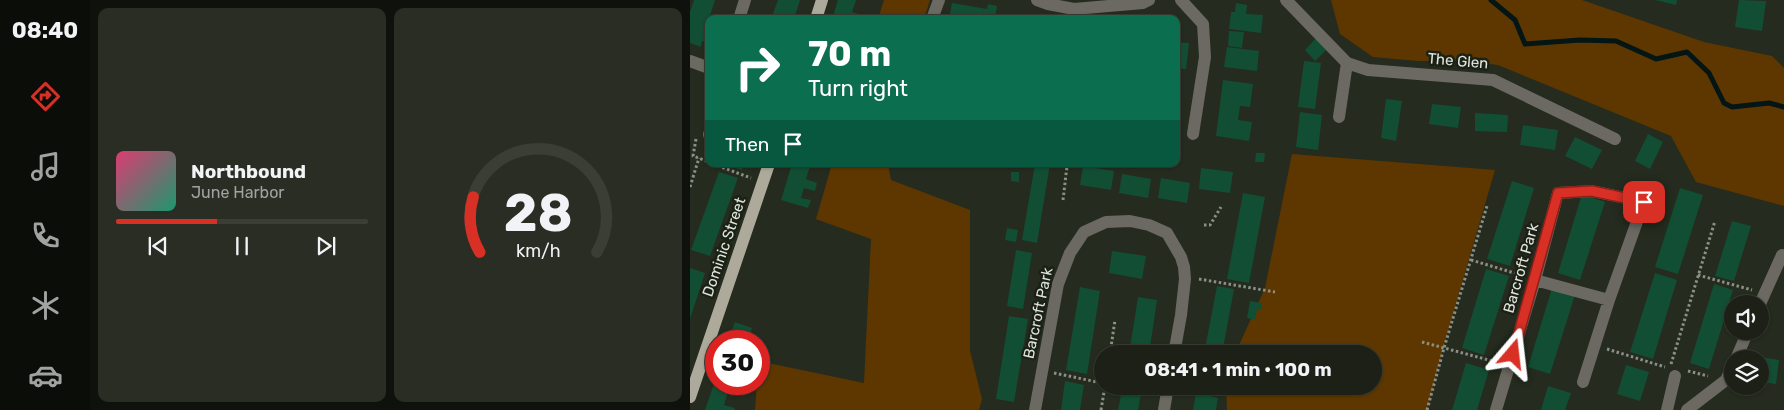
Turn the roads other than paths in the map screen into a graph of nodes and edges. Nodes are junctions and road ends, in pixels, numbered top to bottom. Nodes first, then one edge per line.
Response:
1 (745, 0) edge
2 (822, 0) edge
3 (939, 0) edge
4 (1037, 0) edge
5 (1149, 0) edge
6 (1181, 0) edge
7 (1286, 0) edge
8 (1074, 14) edge
9 (740, 15) edge
10 (817, 15) edge
11 (933, 15) edge
12 (690, 61) edge
13 (1347, 63) junction
14 (705, 67) edge
15 (1339, 117) dead end
16 (1193, 134) dead end
17 (1615, 138) dead end
18 (768, 167) edge
19 (1782, 255) dead end
20 (1535, 280) junction
21 (1764, 295) edge
22 (1609, 300) junction
23 (1176, 345) edge
24 (1674, 371) road end
25 (1583, 382) dead end
26 (1724, 382) edge
27 (1167, 395) edge
28 (690, 397) edge
29 (1035, 410) edge
30 (1164, 410) edge
31 (1496, 410) edge
32 (1667, 410) edge
33 (1687, 410) edge

1 - 9 street
2 - 10 main road
3 - 11 street
4 - 8 street
5 - 8 street
6 - 16 street
7 - 13 street, The Glen
12 - 14 street
13 - 15 street
13 - 17 street, The Glen
18 - 28 main road, Dominic Street
19 - 21 street
20 - 22 street
20 - 22 street, Barcroft Park
20 - 31 street, Barcroft Park
22 - 25 street
23 - 29 street, Barcroft Park
24 - 32 street
26 - 33 street
27 - 30 street

